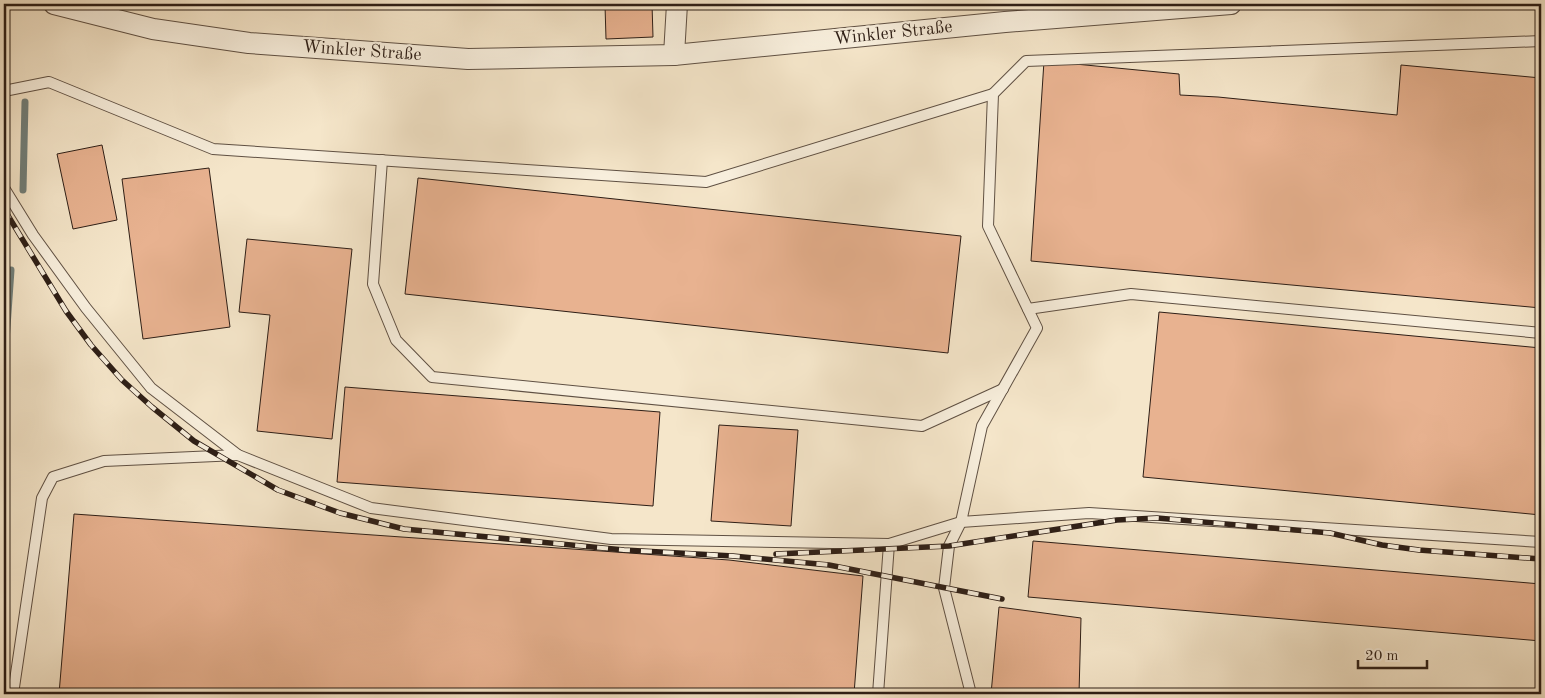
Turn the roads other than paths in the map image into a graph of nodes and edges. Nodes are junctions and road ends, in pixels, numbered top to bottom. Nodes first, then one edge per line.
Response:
1 (54, 4) edge
2 (677, 4) edge
3 (1231, 4) edge
4 (1541, 41) edge
5 (674, 55) junction
6 (4, 91) edge
7 (992, 94) junction
8 (382, 160) junction
9 (4, 188) edge
10 (1028, 309) junction
11 (1541, 333) edge
12 (1003, 389) junction
13 (238, 455) junction
14 (962, 522) junction
15 (1541, 542) edge
16 (889, 544) junction
17 (13, 694) edge
18 (878, 694) edge
19 (971, 694) edge

1 - 5 street, Winkler Straße
2 - 5 street
3 - 5 street, Winkler Straße
4 - 7 lane
6 - 8 lane
7 - 8 lane
7 - 10 lane
8 - 12 lane
9 - 13 lane
10 - 11 lane
10 - 12 lane
12 - 14 lane
13 - 16 lane
13 - 17 lane
14 - 15 lane
14 - 16 lane
14 - 19 lane
16 - 18 lane

